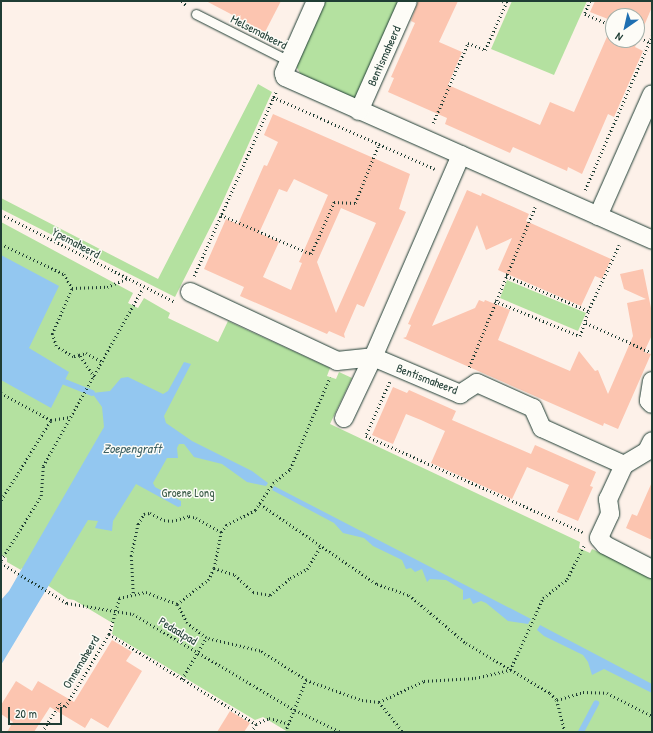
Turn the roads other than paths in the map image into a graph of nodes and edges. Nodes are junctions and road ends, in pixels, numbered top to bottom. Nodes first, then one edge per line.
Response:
1 (316, 1) edge
2 (408, 1) edge
3 (196, 14) dead end
4 (287, 69) junction
5 (652, 94) edge
6 (359, 111) junction
7 (461, 155) junction
8 (598, 216) junction
9 (652, 240) edge
10 (190, 292) road end
11 (373, 356) junction
12 (652, 381) edge
13 (652, 404) edge
14 (344, 418) dead end
15 (652, 441) edge
16 (624, 465) junction
17 (652, 569) edge

1 - 4 street
2 - 6 street, Bentismaheerd
3 - 4 lane, Melsemaheerd
4 - 6 street
5 - 8 street
6 - 7 street
7 - 8 street
7 - 11 street
8 - 9 street
10 - 11 street
11 - 14 street
11 - 16 street, Bentismaheerd
12 - 13 street
15 - 16 street
16 - 17 street

